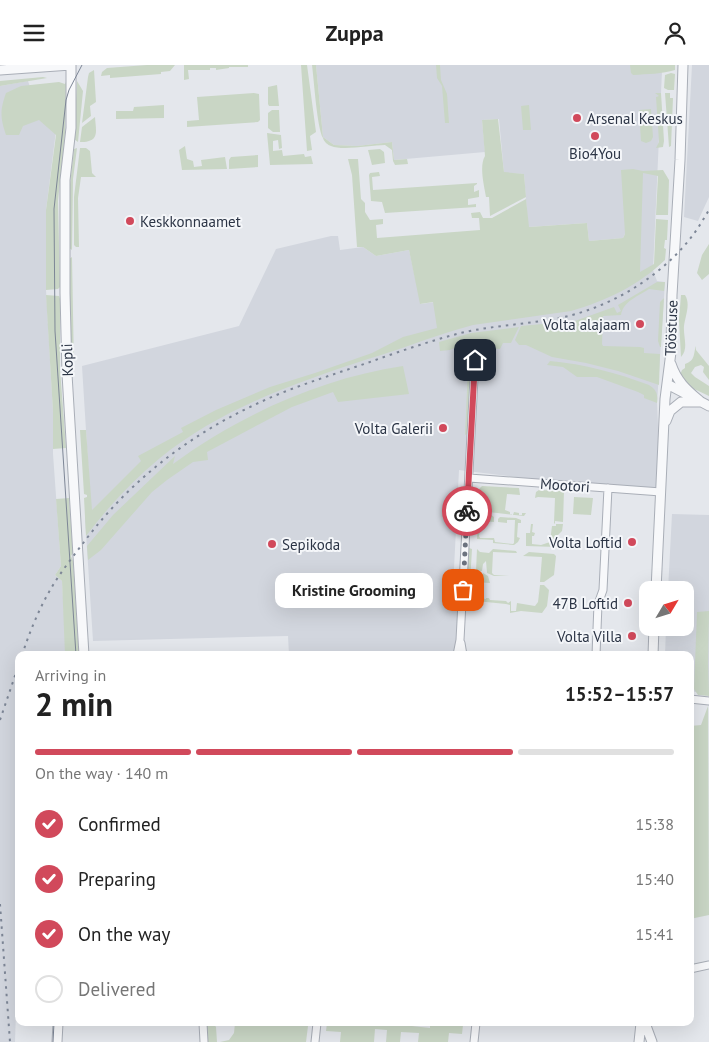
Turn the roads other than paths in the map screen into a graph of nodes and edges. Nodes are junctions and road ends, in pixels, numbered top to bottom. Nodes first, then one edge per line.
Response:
1 (71, 65) edge
2 (683, 65) edge
3 (0, 70) edge
4 (475, 360) dead end
5 (670, 362) junction
6 (667, 384) junction
7 (705, 404) edge
8 (664, 432) junction
9 (469, 479) junction
10 (608, 488) junction
11 (661, 492) junction
12 (656, 581) edge
13 (654, 636) edge
14 (460, 640) junction
15 (84, 651) edge
16 (458, 651) edge
17 (462, 651) edge
18 (596, 651) edge
19 (653, 651) edge
20 (694, 699) edge
21 (709, 701) edge
22 (709, 965) edge
23 (694, 968) edge
24 (58, 1026) edge
25 (203, 1026) edge
26 (317, 1026) edge
27 (476, 1026) edge
28 (641, 1026) edge
29 (646, 1026) edge
30 (57, 1042) edge
31 (204, 1042) edge
32 (315, 1042) edge
33 (474, 1042) edge
34 (639, 1042) edge
35 (650, 1042) edge

1 - 3 street
1 - 15 street, Kopli
2 - 5 street, Tööstuse
4 - 9 street
5 - 6 street, Tööstuse
5 - 7 street
6 - 7 street
6 - 8 street, Tööstuse
7 - 8 street
8 - 11 street, Tööstuse
9 - 10 street, Mootori
9 - 14 street
10 - 11 street, Mootori
10 - 18 street
11 - 12 street, Tööstuse
13 - 19 street
14 - 16 street
14 - 17 street
20 - 21 street
22 - 23 street
24 - 30 street
25 - 31 street
26 - 32 street
27 - 33 street
28 - 34 street
29 - 35 street
34 - 35 street

